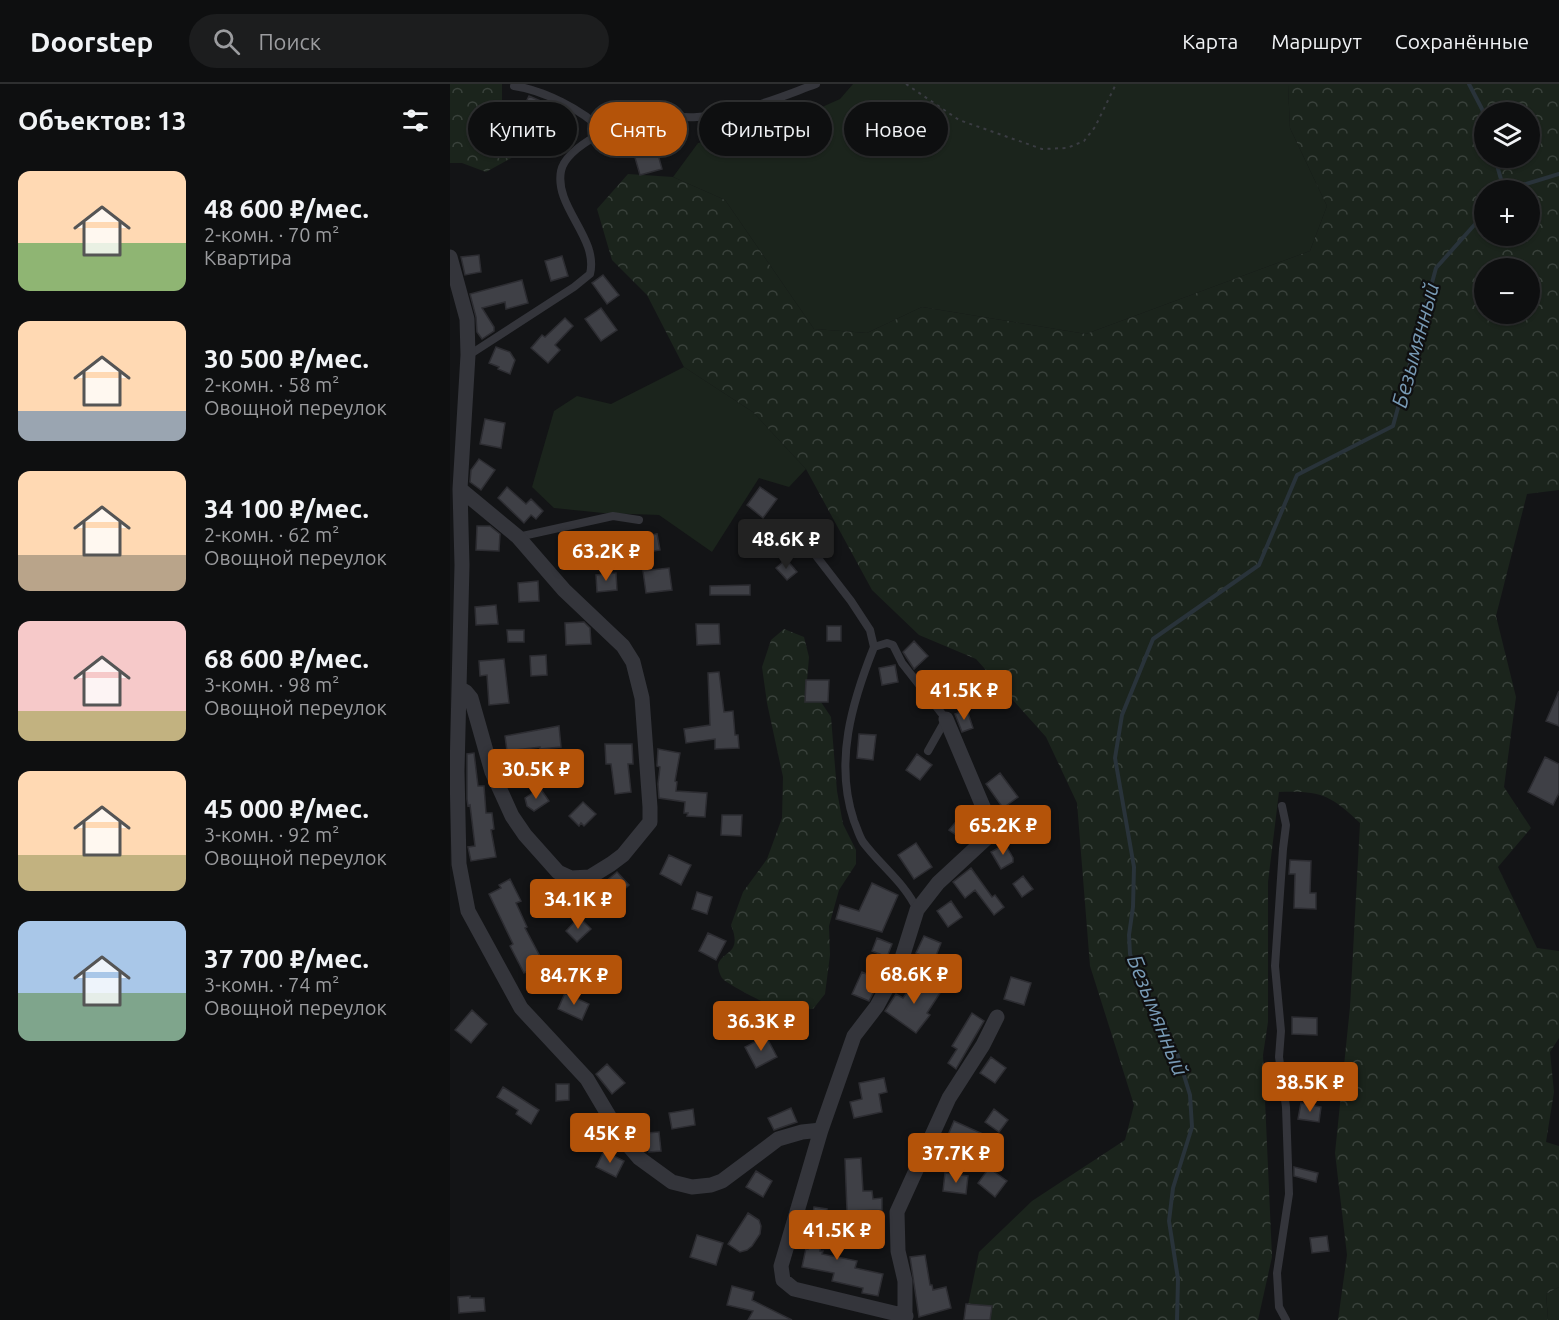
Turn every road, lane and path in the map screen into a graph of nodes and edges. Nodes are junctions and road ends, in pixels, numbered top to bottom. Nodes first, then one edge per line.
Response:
1 (816, 84) edge
2 (906, 84) edge
3 (1116, 84) edge
4 (514, 86) dead end
5 (589, 117) edge
6 (687, 117) edge
7 (589, 140) edge
8 (450, 257) edge
9 (468, 355) junction
10 (460, 489) junction
11 (639, 520) dead end
12 (800, 535) dead end
13 (518, 537) junction
14 (873, 647) junction
15 (459, 688) junction
16 (946, 719) junction
17 (928, 751) dead end
18 (1282, 806) dead end
19 (917, 910) junction
20 (997, 1017) dead end
21 (821, 1130) junction
22 (906, 1318) edge
23 (1286, 1320) edge

1 - 6 lane
2 - 3 path
4 - 5 lane
7 - 9 lane
8 - 9 street
9 - 10 street
10 - 13 street
10 - 15 street
11 - 13 lane
12 - 14 lane
13 - 15 street
14 - 16 lane
14 - 19 lane
15 - 21 street
16 - 17 lane
16 - 19 street
18 - 23 lane
19 - 21 street
20 - 22 street
21 - 22 street

